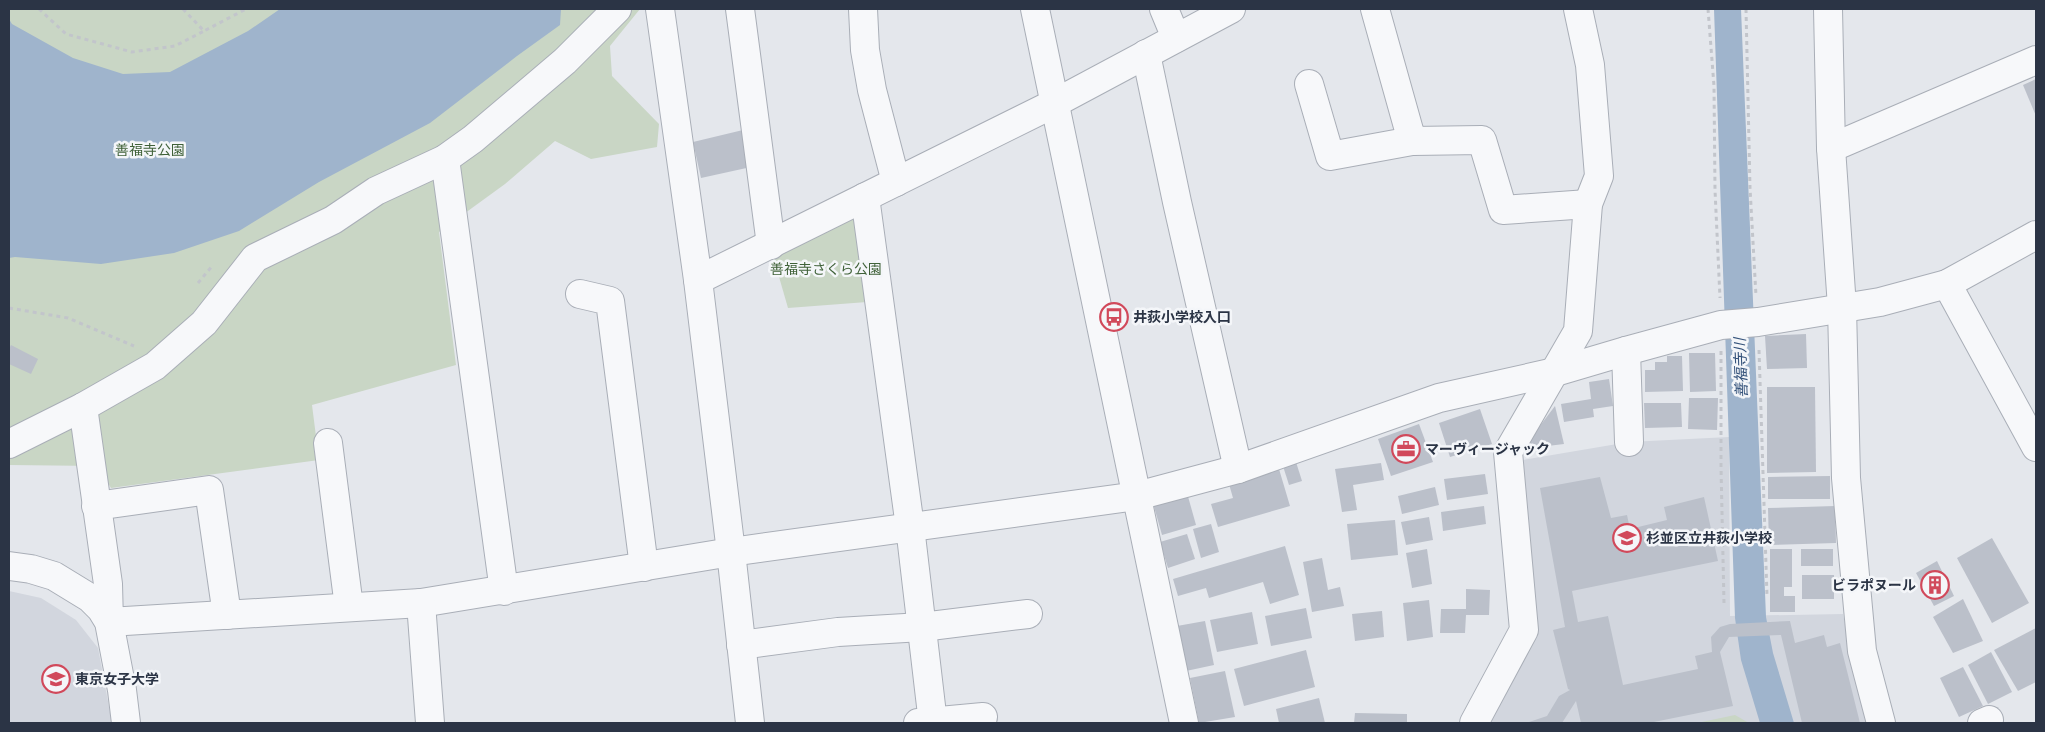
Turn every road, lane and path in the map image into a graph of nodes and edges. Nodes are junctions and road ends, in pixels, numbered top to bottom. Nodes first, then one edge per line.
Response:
1 (39, 9) edge
2 (183, 9) edge
3 (246, 9) edge
4 (617, 9) edge
5 (660, 9) edge
6 (740, 9) edge
7 (863, 9) edge
8 (1035, 9) edge
9 (1164, 9) edge
10 (1231, 9) edge
11 (1375, 9) edge
12 (1578, 9) edge
13 (1828, 9) edge
14 (204, 31) junction
15 (1176, 38) junction
16 (1146, 54) junction
17 (2036, 60) edge
18 (1309, 84) dead end
19 (1055, 102) junction
20 (1412, 141) junction
21 (1831, 148) junction
22 (445, 159) junction
23 (896, 182) junction
24 (865, 197) junction
25 (1588, 204) junction
26 (2036, 235) edge
27 (771, 245) junction
28 (698, 280) junction
29 (1947, 284) junction
30 (580, 294) dead end
31 (1842, 307) junction
32 (1626, 350) junction
33 (1555, 372) junction
34 (84, 407) junction
35 (1629, 442) dead end
36 (328, 443) dead end
37 (9, 444) edge
38 (2036, 447) edge
39 (1238, 469) junction
40 (1138, 496) junction
41 (96, 506) junction
42 (910, 527) junction
43 (731, 552) junction
44 (9, 566) edge
45 (644, 567) junction
46 (504, 591) junction
47 (422, 603) junction
48 (349, 607) junction
49 (1028, 614) dead end
50 (228, 615) junction
51 (109, 622) junction
52 (922, 627) junction
53 (742, 645) junction
54 (983, 717) dead end
55 (126, 723) edge
56 (430, 723) edge
57 (750, 723) edge
58 (928, 723) edge
59 (1184, 723) edge
60 (1474, 723) edge
61 (1881, 723) edge

1 - 14 path
2 - 14 path
3 - 14 path
4 - 22 street
5 - 28 street
6 - 27 street
7 - 23 street
8 - 19 street
9 - 15 street
10 - 15 street
11 - 20 street
12 - 25 street
13 - 21 street
15 - 16 street
16 - 19 street
16 - 39 street
17 - 21 street
18 - 20 street
19 - 23 street
19 - 40 street
20 - 25 street
21 - 31 street
22 - 34 street
22 - 46 street
23 - 24 street
24 - 27 street
24 - 42 street
25 - 33 street
26 - 29 street
27 - 28 street
28 - 43 street
29 - 31 street
29 - 38 street
30 - 45 street
31 - 32 street
31 - 61 street
32 - 33 street
32 - 35 street
33 - 39 street
33 - 60 street
34 - 37 street
34 - 41 street
36 - 48 street
39 - 40 street
40 - 42 street
40 - 59 street
41 - 50 street
41 - 51 street
42 - 43 street
42 - 52 street
43 - 45 street
43 - 53 street
44 - 51 street
45 - 46 street
46 - 47 street
47 - 48 street
47 - 56 street
48 - 50 street
49 - 52 street
50 - 51 street
51 - 55 street
52 - 53 street
52 - 58 street
53 - 57 street
54 - 58 street

